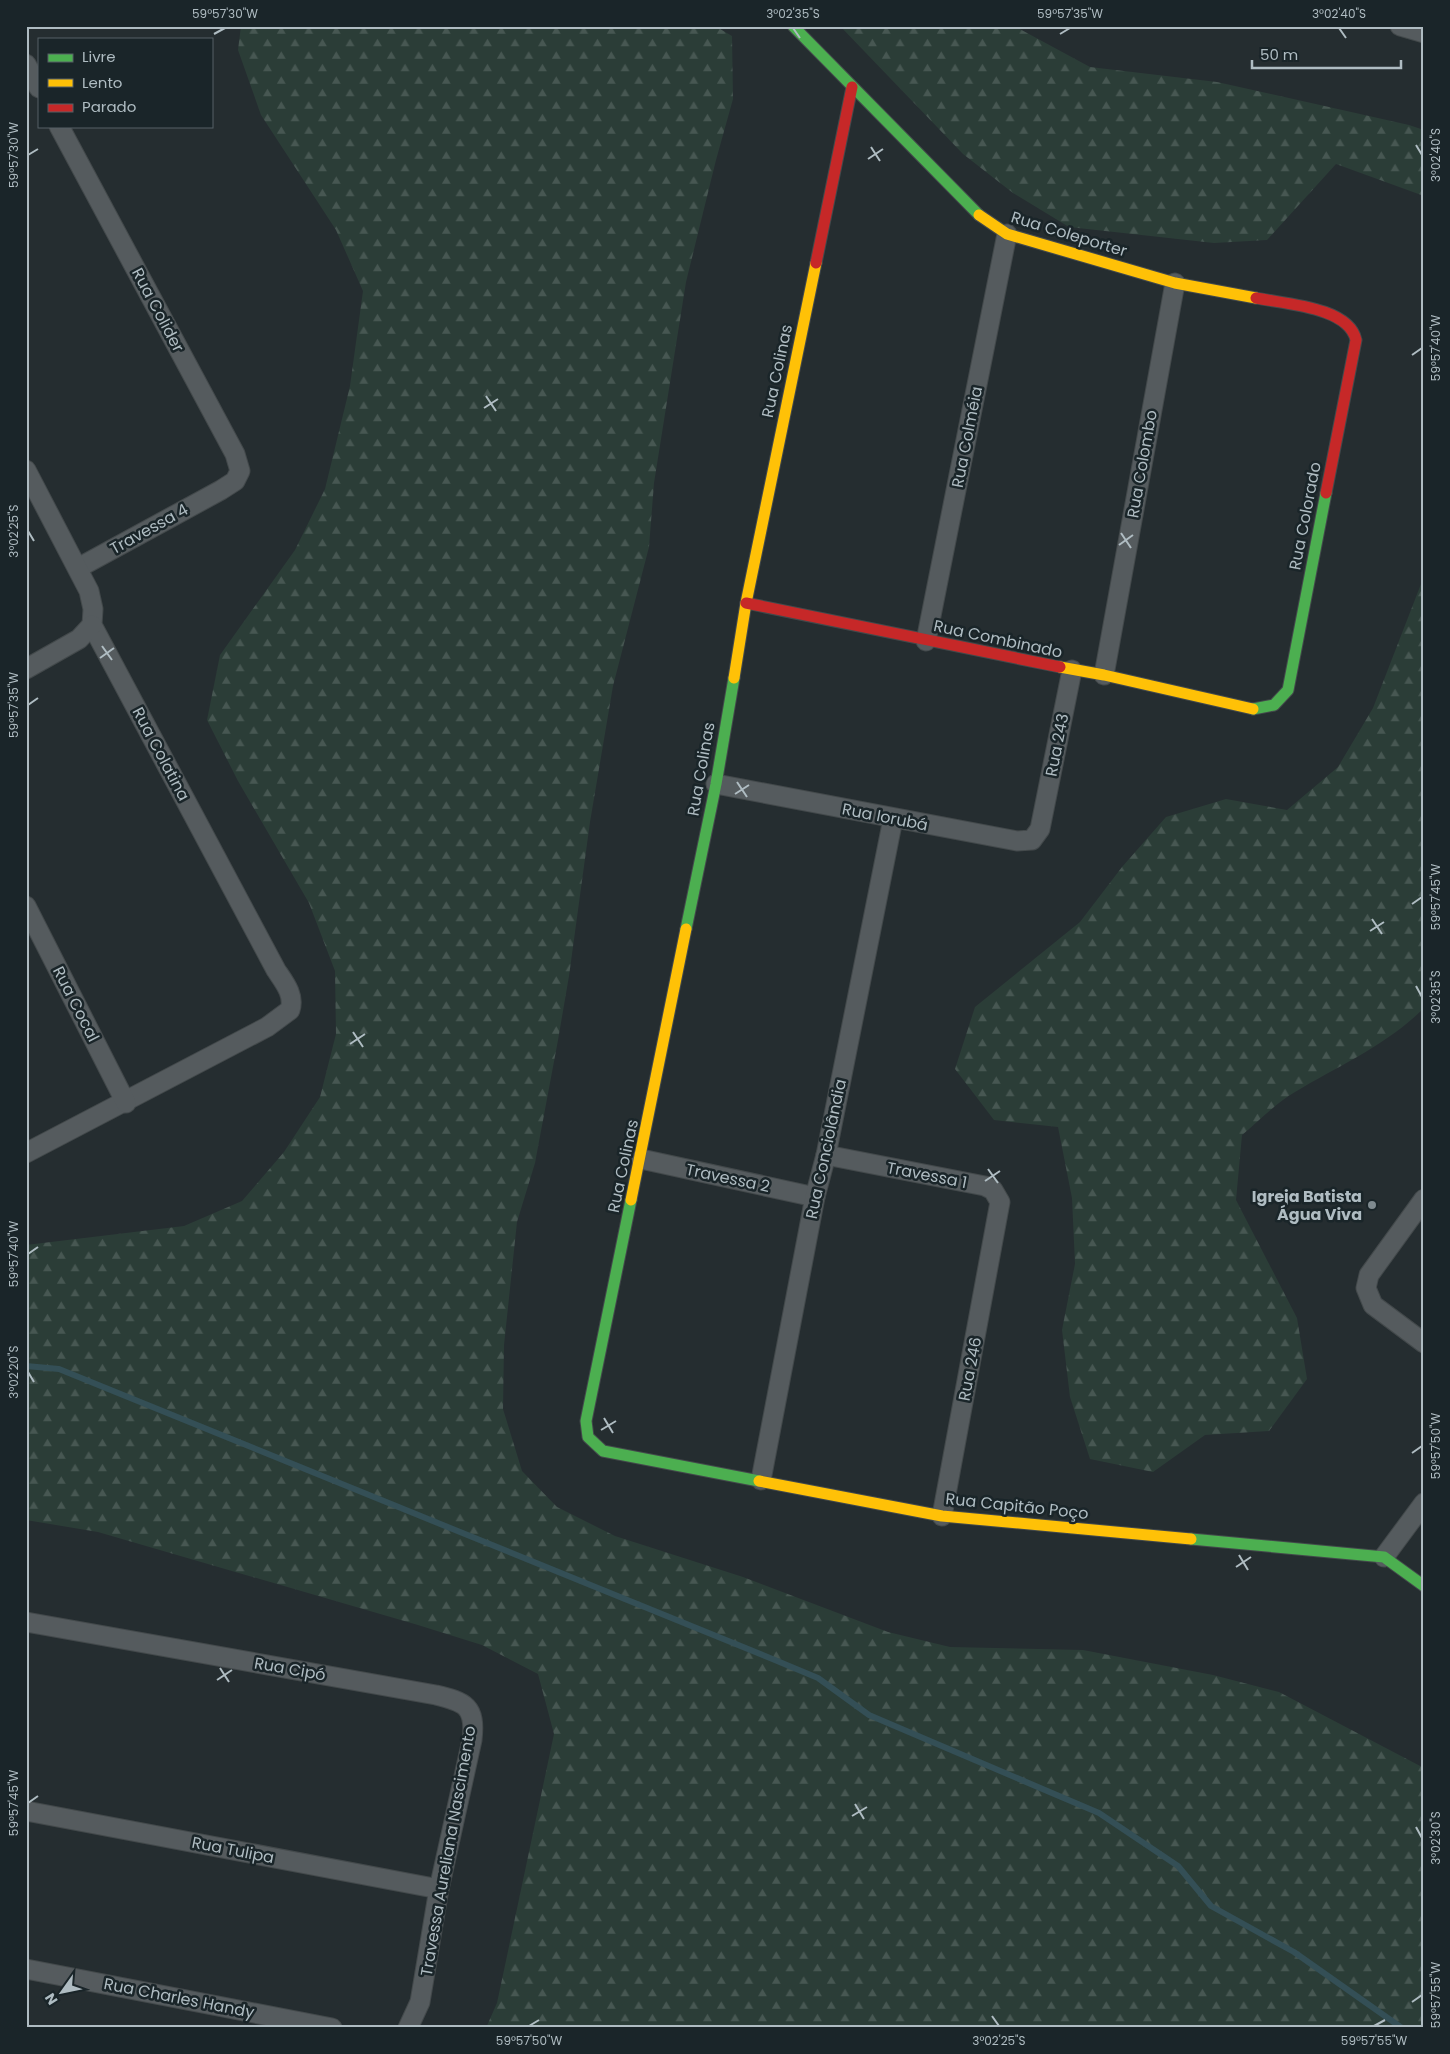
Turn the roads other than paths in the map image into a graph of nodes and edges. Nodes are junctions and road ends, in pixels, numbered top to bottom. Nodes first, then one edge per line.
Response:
1 (793, 26) edge
2 (1400, 26) edge
3 (1424, 33) edge
4 (26, 64) edge
5 (38, 86) edge
6 (852, 87) junction
7 (61, 128) edge
8 (1007, 234) junction
9 (1175, 283) junction
10 (1324, 311) joint
11 (26, 470) edge
12 (221, 490) joint
13 (78, 568) junction
14 (746, 603) junction
15 (92, 625) junction
16 (926, 641) junction
17 (26, 669) edge
18 (1072, 670) junction
19 (1104, 675) junction
20 (1243, 708) joint
21 (716, 784) junction
22 (893, 819) junction
23 (1042, 820) joint
24 (26, 906) edge
25 (126, 1103) junction
26 (26, 1153) edge
27 (826, 1155) junction
28 (641, 1159) junction
29 (815, 1197) junction
30 (1424, 1199) edge
31 (998, 1222) joint
32 (1424, 1343) edge
33 (603, 1451) joint
34 (761, 1480) junction
35 (1424, 1503) edge
36 (942, 1516) junction
37 (1384, 1557) junction
38 (1424, 1586) edge
39 (27, 1626) edge
40 (436, 1695) joint
41 (26, 1811) edge
42 (439, 1889) junction
43 (26, 1969) edge
44 (332, 2028) edge
45 (408, 2028) edge

1 - 6 street, Rua Coleporter
2 - 3 street
4 - 5 street
6 - 8 street, Rua Coleporter
6 - 14 street, Rua Colinas
7 - 12 street, Rua Colider
8 - 9 street, Rua Coleporter
8 - 16 street, Rua Colméia
9 - 10 street, Rua Coleporter
9 - 19 street, Rua Colombo
10 - 20 street, Rua Colorado
11 - 13 street, Rua Colatina
12 - 13 street, Travessa 4
13 - 15 street, Rua Colatina
14 - 16 street, Rua Combinado
14 - 21 street, Rua Colinas
15 - 17 street
15 - 25 street, Rua Colatina
16 - 18 street, Rua Combinado
18 - 19 street, Rua Combinado
18 - 23 street, Rua 243
19 - 20 street, Rua Combinado
21 - 22 street, Rua Iorubá
21 - 28 street, Rua Colinas
22 - 23 street, Rua Iorubá
22 - 27 street, Rua Conciolândia
24 - 25 street, Rua Cocal
25 - 26 street
27 - 29 street, Rua Conciolândia
27 - 31 street, Travessa 1
28 - 29 street, Travessa 2
28 - 33 street, Rua Colinas
29 - 34 street, Rua Conciolândia
30 - 32 street
31 - 36 street, Rua 246
33 - 34 street, Rua Capitão Poço
34 - 36 street, Rua Capitão Poço
35 - 37 street
36 - 37 street, Rua Capitão Poço
37 - 38 street
39 - 40 street, Rua Cipó
40 - 42 street, Travessa Aureliana Nascimento
41 - 42 street, Rua Tulipa
42 - 45 street, Travessa Aureliana Nascimento
43 - 44 street, Rua Charles Handy

